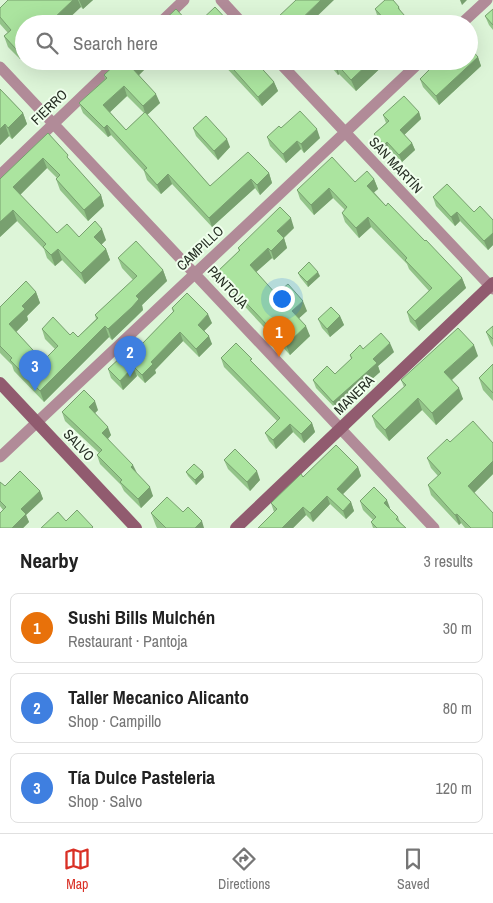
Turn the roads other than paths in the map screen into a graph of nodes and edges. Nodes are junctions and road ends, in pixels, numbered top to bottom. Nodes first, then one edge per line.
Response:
1 (184, 0) edge
2 (221, 0) edge
3 (487, 0) edge
4 (168, 15) edge
5 (235, 15) edge
6 (471, 15) edge
7 (0, 67) edge
8 (111, 70) edge
9 (286, 70) edge
10 (412, 70) edge
11 (54, 124) junction
12 (345, 133) junction
13 (0, 175) edge
14 (195, 274) junction
15 (492, 286) edge
16 (0, 383) edge
17 (37, 423) junction
18 (341, 428) junction
19 (0, 457) edge
20 (136, 528) edge
21 (236, 528) edge
22 (434, 528) edge

1 - 4 street
2 - 5 street
3 - 6 street
7 - 11 street, PANTOJA
8 - 11 street, FIERRO
9 - 12 street, SAN MARTÍN
10 - 12 street, CAMPILLO
11 - 13 street, FIERRO
11 - 14 street, PANTOJA
12 - 14 street, CAMPILLO
12 - 15 street, SAN MARTÍN
14 - 17 street, CAMPILLO
14 - 18 street, PANTOJA
15 - 18 main road, MANERA
16 - 17 main road, SALVO
17 - 19 street, CAMPILLO
17 - 20 main road, SALVO
18 - 21 main road, MANERA
18 - 22 street, PANTOJA

